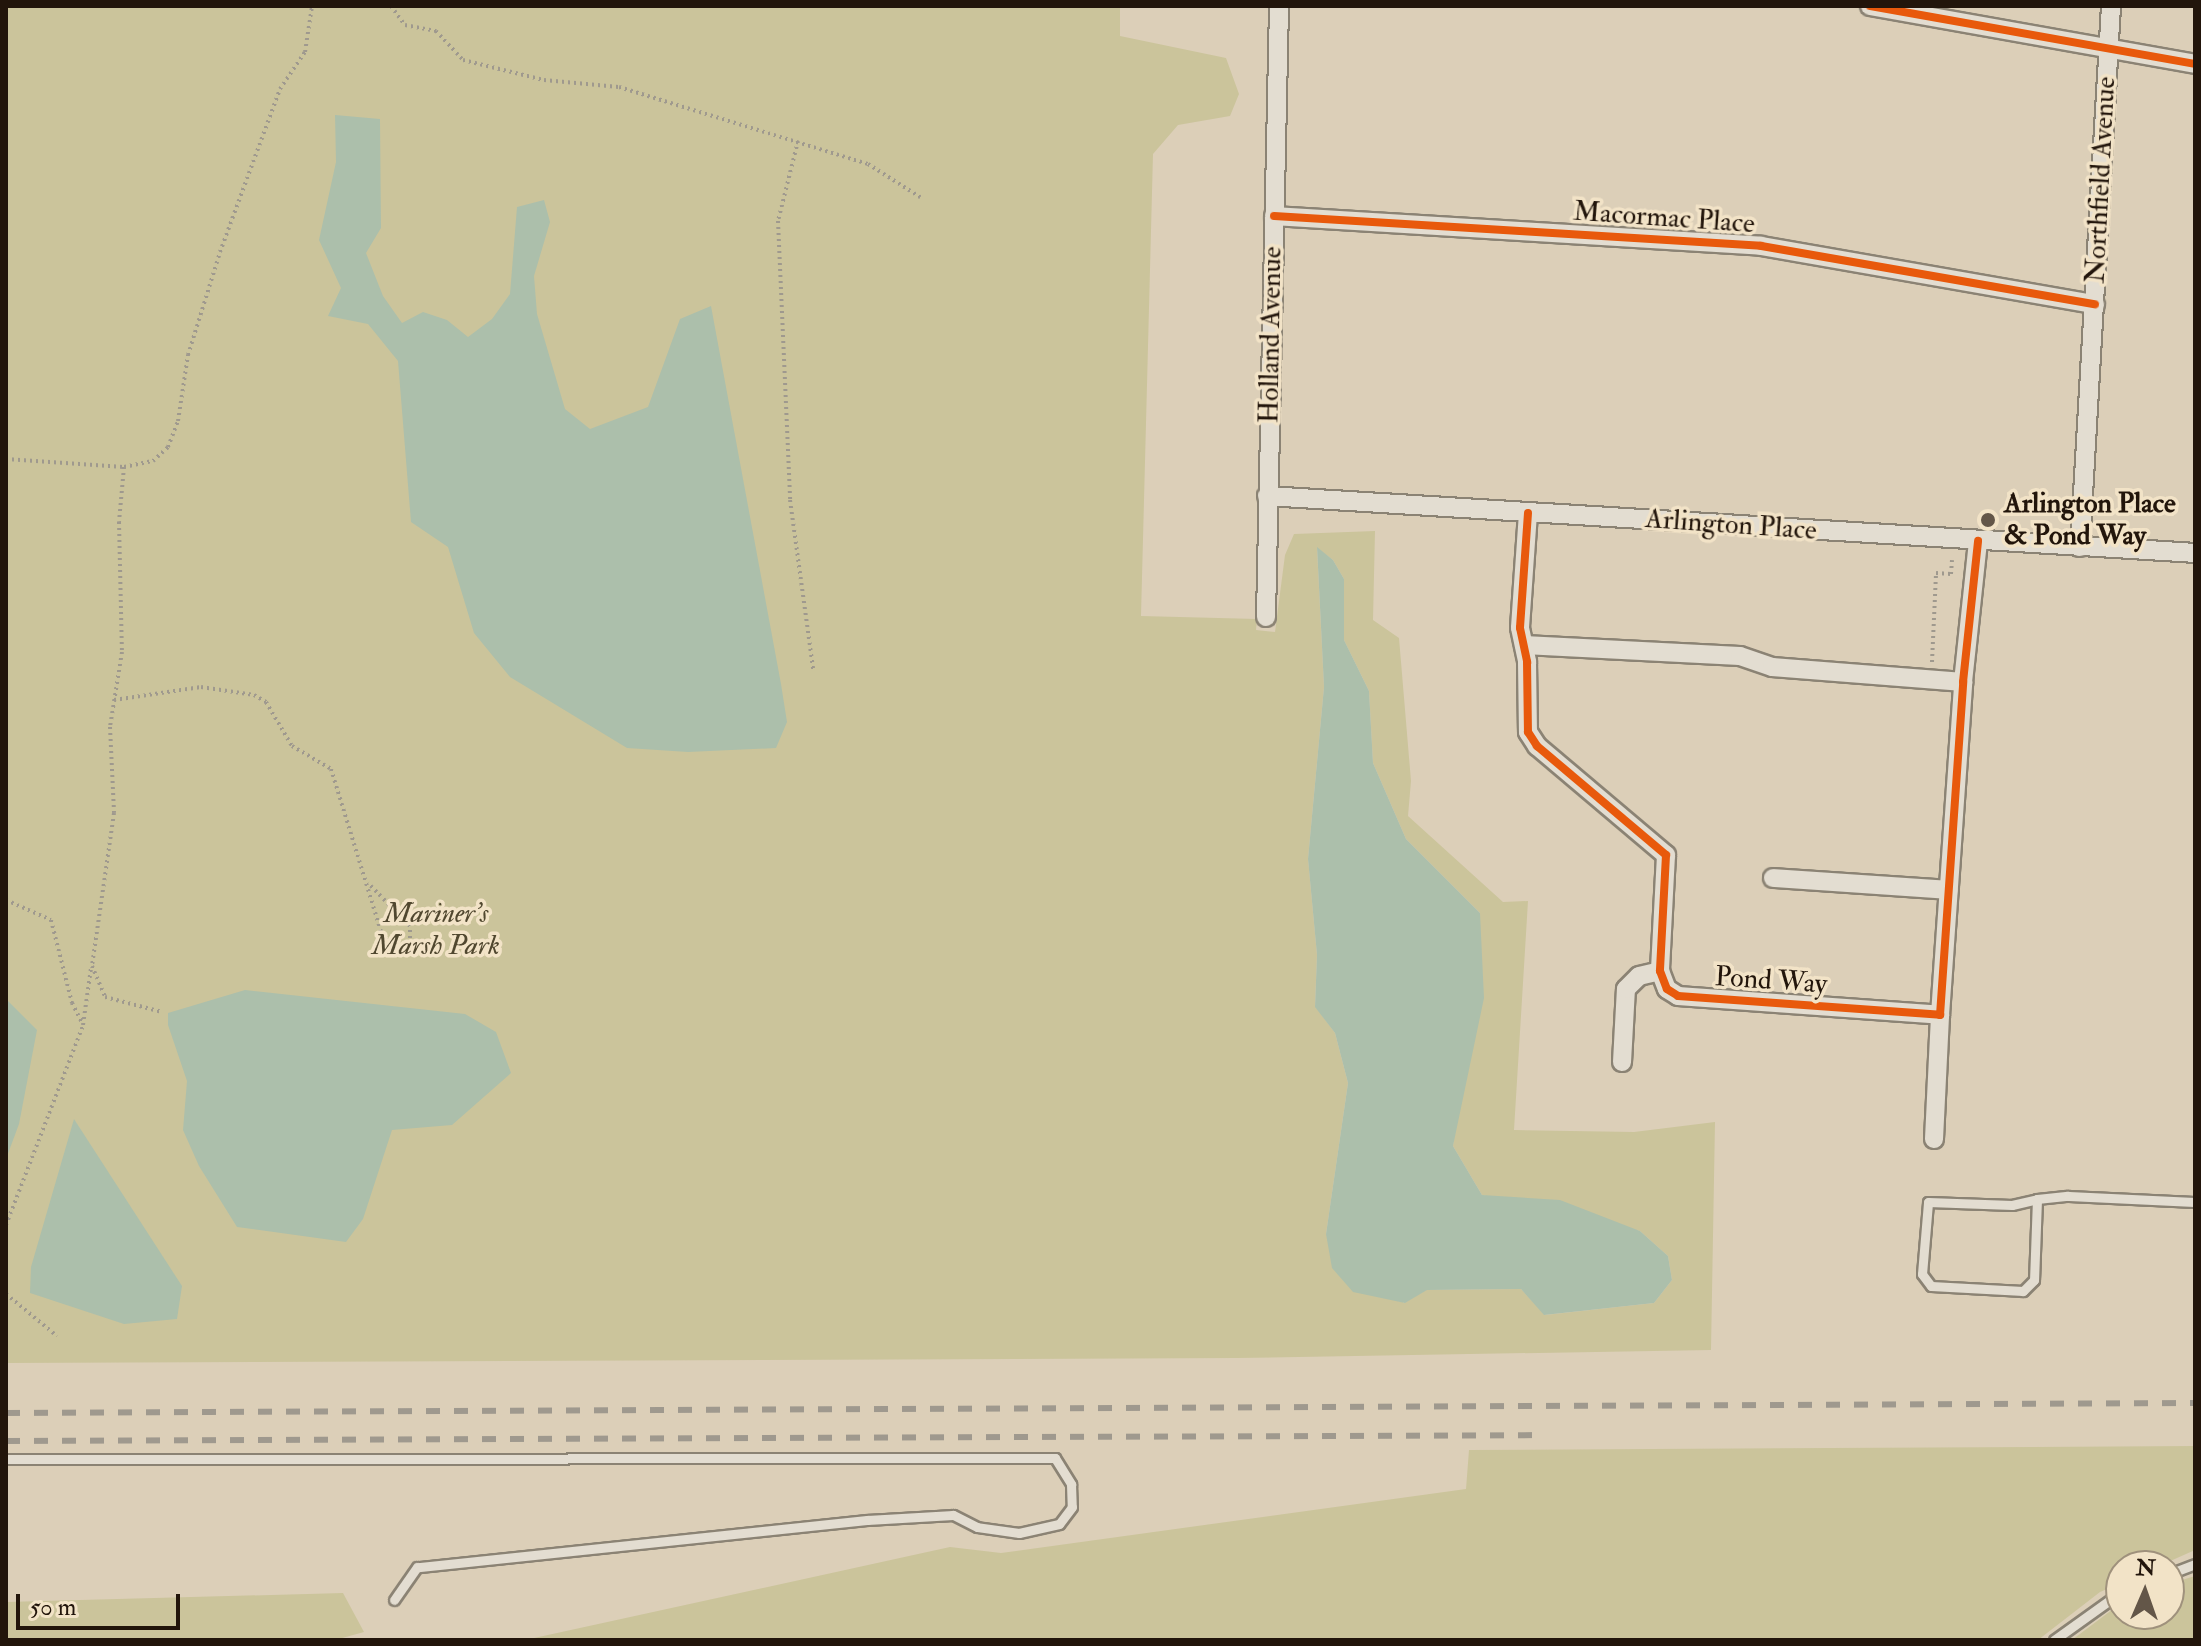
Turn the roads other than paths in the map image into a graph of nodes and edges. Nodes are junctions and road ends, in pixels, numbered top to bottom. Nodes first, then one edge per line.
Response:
1 (1279, 6) edge
2 (1870, 6) edge
3 (2111, 6) edge
4 (2109, 51) junction
5 (2195, 64) edge
6 (1274, 216) junction
7 (2095, 304) junction
8 (1267, 496) junction
9 (1528, 513) junction
10 (1978, 541) junction
11 (2080, 547) junction
12 (2195, 553) edge
13 (1266, 617) dead end
14 (1524, 645) junction
15 (1963, 682) junction
16 (1773, 878) dead end
17 (1949, 890) junction
18 (1660, 971) junction
19 (1940, 1015) junction
20 (1622, 1062) dead end
21 (1934, 1139) dead end
22 (2037, 1199) junction
23 (2195, 1202) edge
24 (6, 1459) edge
25 (394, 1600) dead end
26 (2105, 1603) edge
27 (2054, 1640) edge

1 - 6 street, Holland Avenue
2 - 4 street
3 - 4 street, Northfield Avenue
4 - 5 street
4 - 7 street, Northfield Avenue
6 - 7 street, Macormac Place
6 - 8 street, Holland Avenue
7 - 11 street, Northfield Avenue
8 - 9 street, Arlington Place
8 - 13 street, Holland Avenue
9 - 10 street, Arlington Place
9 - 14 street
10 - 11 street, Arlington Place
10 - 15 street
11 - 12 street, Arlington Place
14 - 15 street
14 - 18 street
15 - 17 street
16 - 17 street
17 - 19 street
18 - 19 street, Pond Way
18 - 20 street
19 - 21 street
22 - 22 lane
22 - 23 lane
24 - 25 lane
26 - 27 lane

